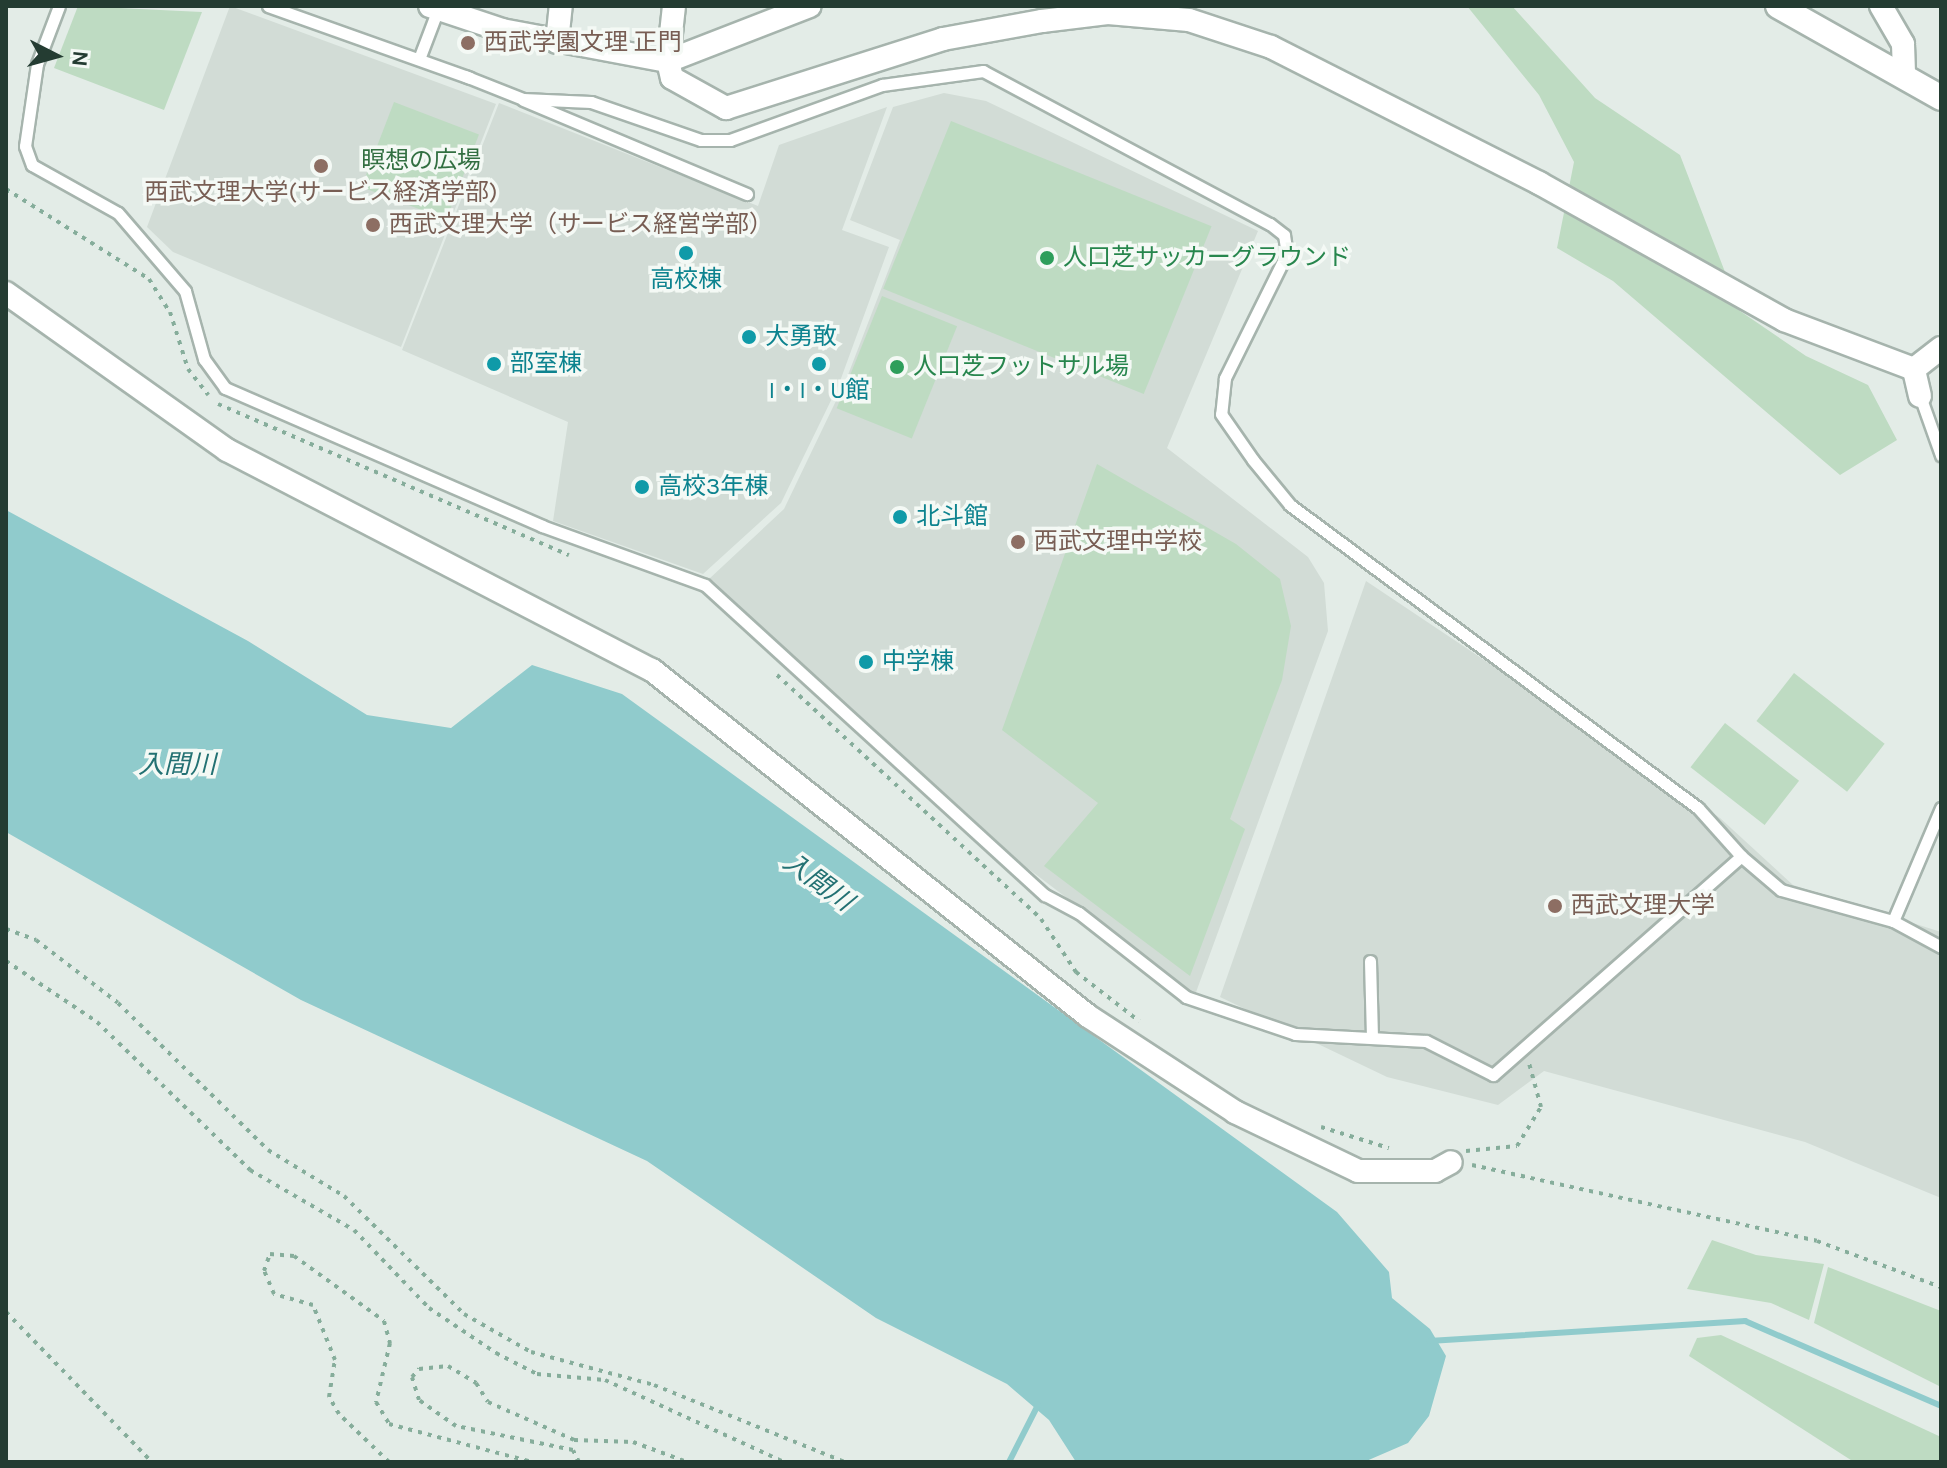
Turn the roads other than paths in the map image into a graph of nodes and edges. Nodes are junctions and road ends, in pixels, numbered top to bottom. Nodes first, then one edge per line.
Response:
1 (59, 6) edge
2 (268, 6) edge
3 (561, 6) edge
4 (674, 6) edge
5 (810, 6) edge
6 (1778, 6) edge
7 (1881, 6) edge
8 (434, 8) edge
9 (786, 9) edge
10 (557, 42) junction
11 (419, 59) junction
12 (668, 61) junction
13 (465, 76) junction
14 (1904, 77) junction
15 (1941, 98) edge
16 (747, 194) dead end
17 (6, 293) edge
18 (1941, 348) edge
19 (1914, 369) junction
20 (1920, 396) joint
21 (1941, 455) edge
22 (1941, 808) edge
23 (1741, 856) junction
24 (1893, 921) junction
25 (1941, 947) edge
26 (1370, 961) dead end
27 (1372, 1037) junction
28 (1451, 1162) road end

1 - 27 lane
2 - 11 lane
3 - 10 street
4 - 12 street
5 - 9 street
6 - 14 main road
7 - 14 street
8 - 10 street
8 - 11 lane
9 - 12 street
10 - 12 street
11 - 13 lane
12 - 19 street
13 - 16 lane
13 - 23 lane
14 - 15 main road
17 - 28 street
18 - 19 street
19 - 20 street
20 - 21 lane
22 - 24 lane
23 - 24 lane
23 - 27 lane
24 - 25 lane
26 - 27 lane

